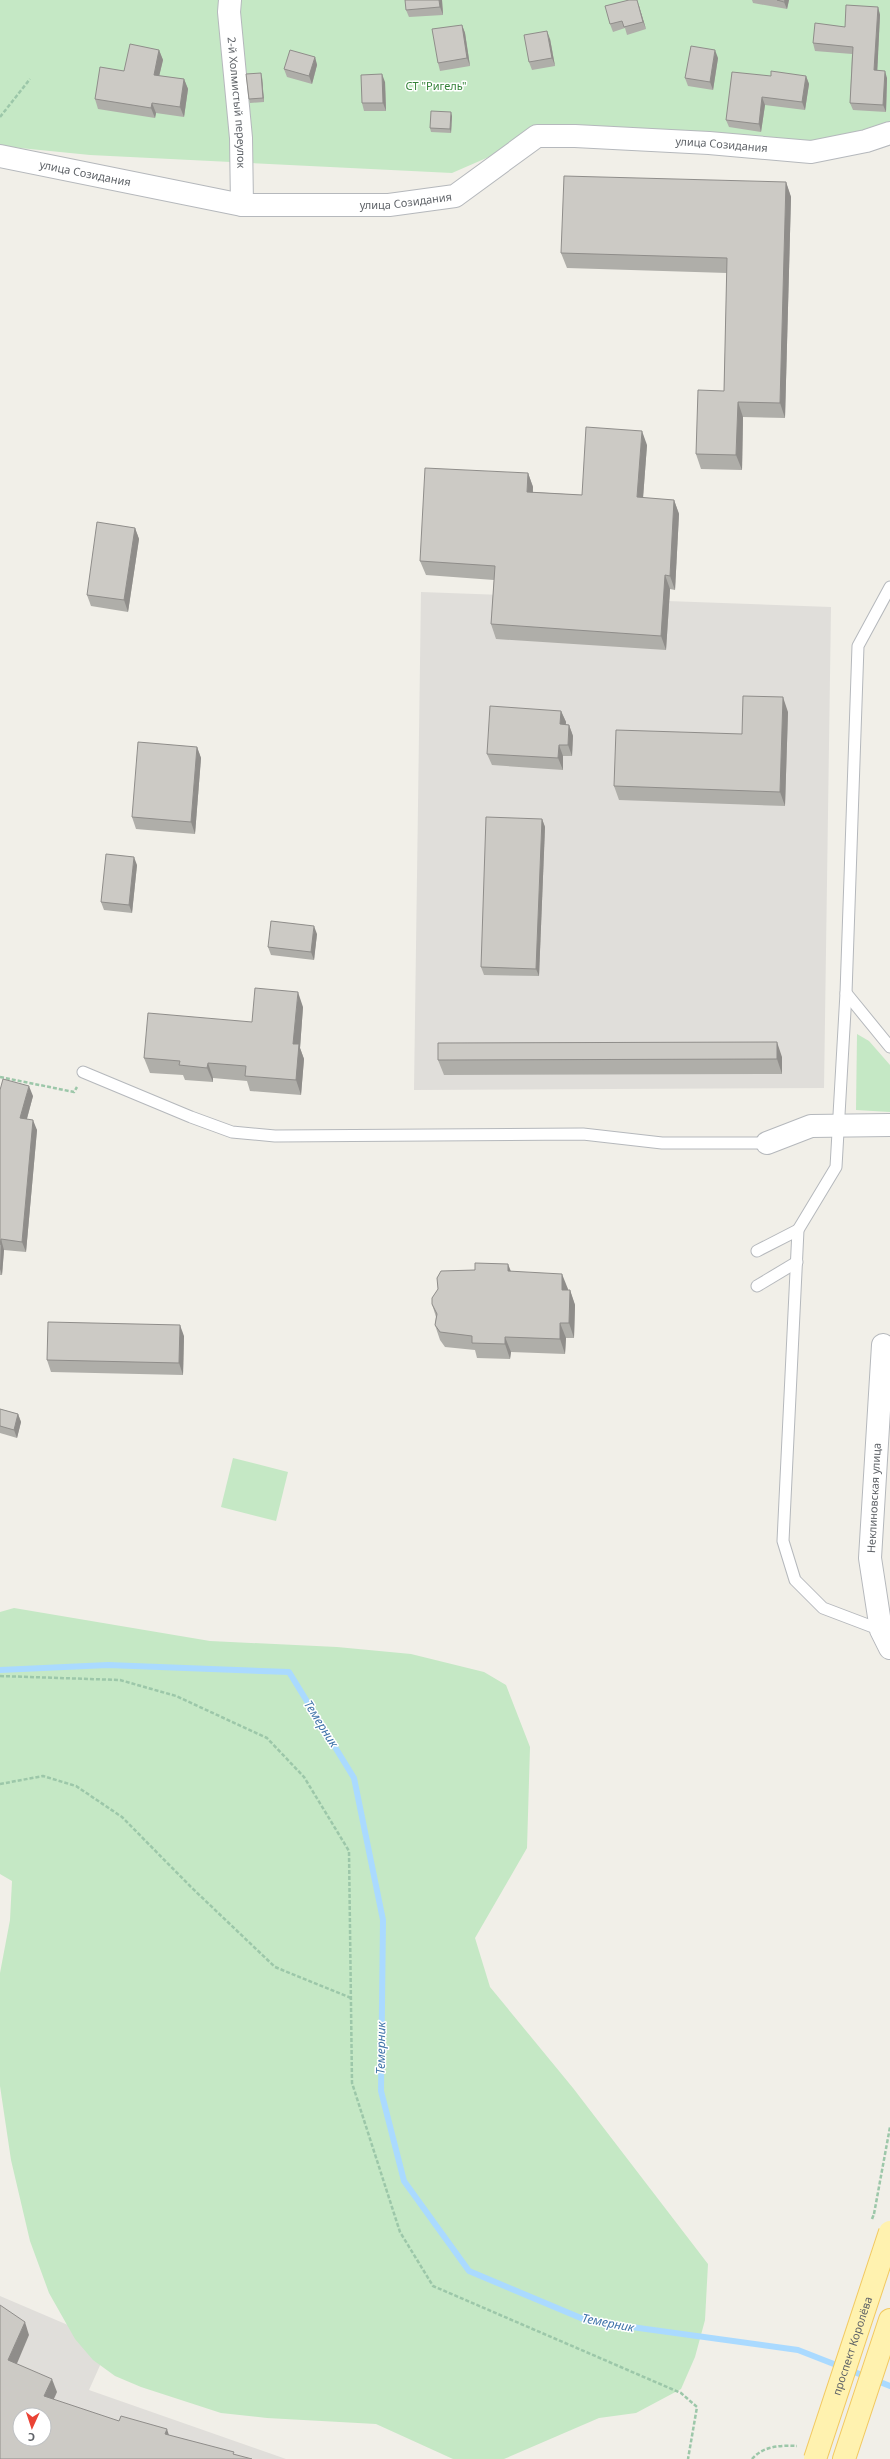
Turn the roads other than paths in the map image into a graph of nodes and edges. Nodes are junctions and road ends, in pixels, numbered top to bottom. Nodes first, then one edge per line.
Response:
1 (230, 0) edge
2 (890, 133) edge
3 (0, 156) edge
4 (242, 205) junction
5 (890, 586) edge
6 (846, 993) junction
7 (890, 1047) edge
8 (83, 1072) road end
9 (838, 1125) junction
10 (890, 1125) edge
11 (767, 1143) joint
12 (798, 1230) junction
13 (757, 1251) dead end
14 (797, 1262) junction
15 (757, 1286) dead end
16 (884, 1345) dead end
17 (886, 1639) edge
18 (890, 2232) edge
19 (890, 2320) edge
20 (815, 2459) edge
21 (844, 2459) edge

1 - 4 street, 2-й Холмистый переулок
2 - 4 street, улица Созидания
3 - 4 street, улица Созидания
5 - 6 lane
6 - 7 lane
6 - 9 lane
8 - 11 lane
9 - 10 street
9 - 11 street
9 - 12 lane
12 - 13 lane
12 - 14 lane
14 - 15 lane
14 - 17 lane
16 - 17 street, Неклиновская улица
18 - 20 main road, проспект Королёва, bridge
19 - 21 main road

